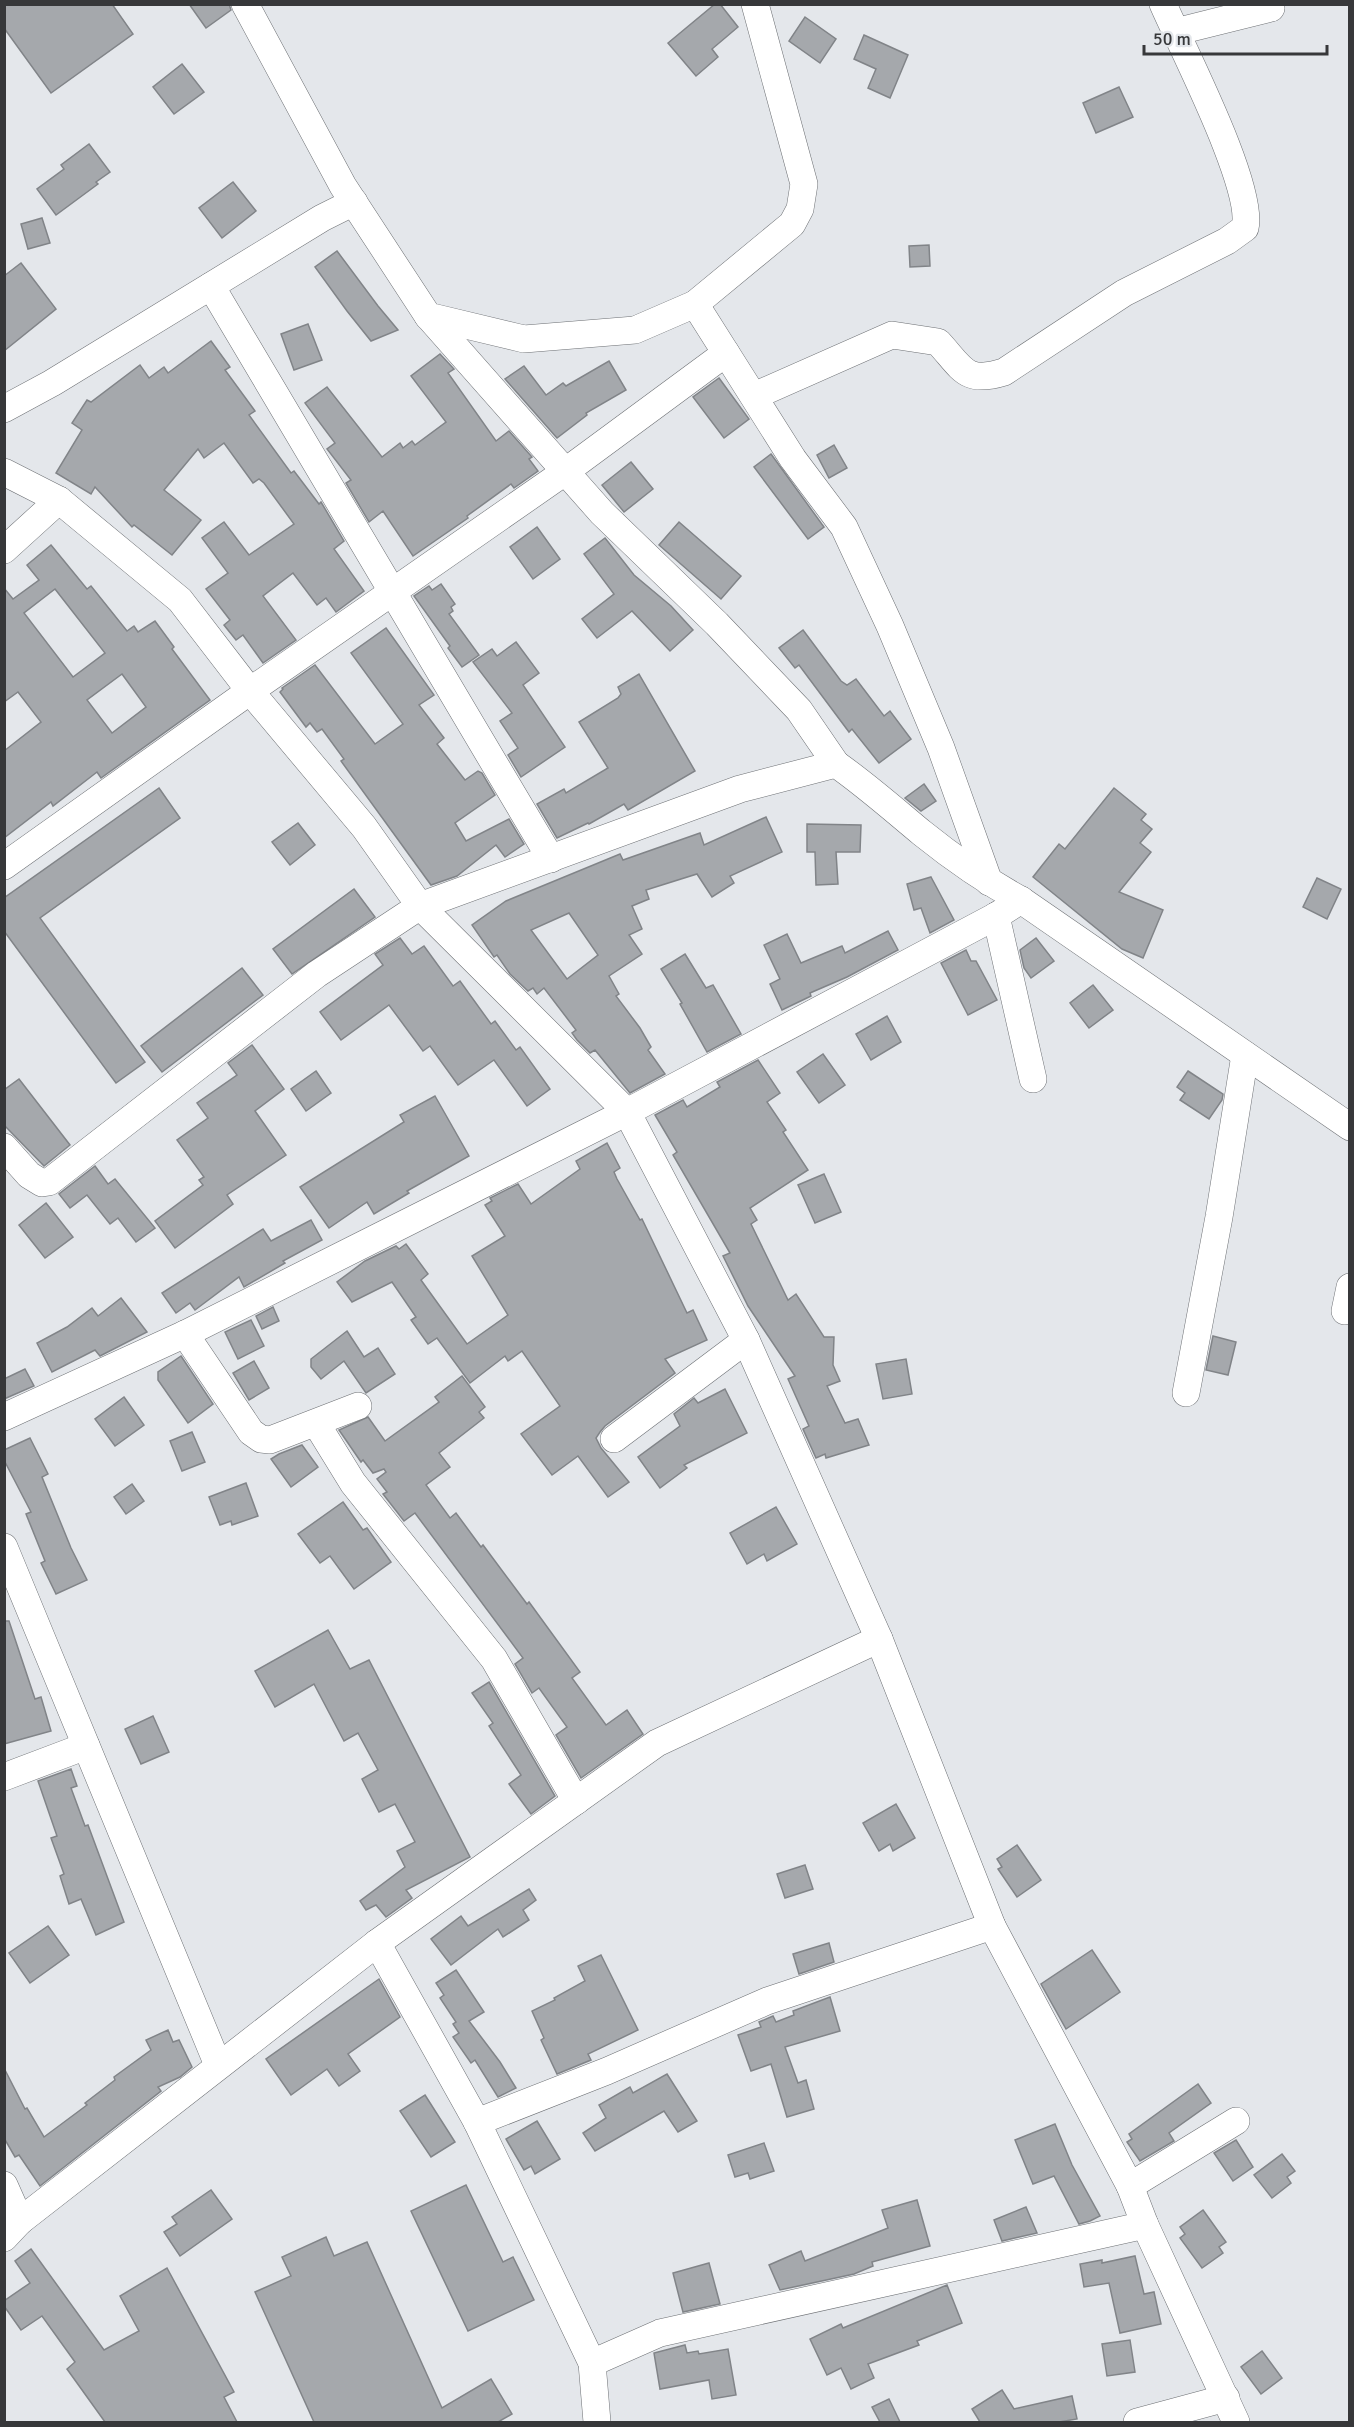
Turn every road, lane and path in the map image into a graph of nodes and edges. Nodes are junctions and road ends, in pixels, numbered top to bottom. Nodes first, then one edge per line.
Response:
1 (245, 4) edge
2 (755, 4) edge
3 (1162, 4) edge
4 (1271, 8) dead end
5 (1175, 32) junction
6 (354, 202) junction
7 (211, 286) junction
8 (695, 304) junction
9 (428, 316) junction
10 (726, 353) junction
11 (754, 396) junction
12 (4, 409) edge
13 (566, 471) junction
14 (4, 472) edge
15 (59, 500) junction
16 (4, 550) edge
17 (392, 592) junction
18 (250, 691) junction
19 (836, 764) junction
20 (551, 859) junction
21 (4, 866) edge
22 (989, 882) junction
23 (1021, 900) junction
24 (420, 906) junction
25 (996, 916) junction
26 (1245, 1055) junction
27 (1033, 1079) dead end
28 (627, 1112) junction
29 (1350, 1127) edge
30 (4, 1148) edge
31 (185, 1334) junction
32 (746, 1340) junction
33 (1186, 1393) dead end
34 (358, 1406) dead end
35 (4, 1417) edge
36 (316, 1423) junction
37 (615, 1439) dead end
38 (4, 1547) edge
39 (879, 1639) junction
40 (86, 1746) junction
41 (4, 1777) edge
42 (576, 1801) junction
43 (992, 1926) junction
44 (377, 1943) junction
45 (218, 2065) junction
46 (1236, 2121) dead end
47 (477, 2122) junction
48 (4, 2185) edge
49 (1130, 2186) junction
50 (1145, 2225) junction
51 (13, 2230) edge
52 (592, 2363) junction
53 (1231, 2410) edge
54 (592, 2421) edge
55 (1137, 2422) edge

1 - 6 street
2 - 8 street
3 - 5 street
4 - 5 street
5 - 11 street
6 - 7 street
6 - 9 street
7 - 12 street
7 - 17 street
8 - 9 street
8 - 10 street
9 - 13 street
10 - 11 street
10 - 13 street
11 - 22 street
13 - 17 street
13 - 19 street
14 - 15 street
15 - 16 street
15 - 18 street
17 - 18 street
17 - 20 street
18 - 21 street
18 - 24 street
19 - 20 street
19 - 22 street
20 - 24 street
22 - 23 street
23 - 25 street
23 - 26 street
24 - 28 street
24 - 30 street
25 - 27 street
25 - 28 street
26 - 29 street
26 - 33 street
28 - 31 street
28 - 32 street
31 - 35 street
31 - 36 street
32 - 37 street
32 - 39 street
34 - 36 street
36 - 42 street
38 - 40 street
39 - 42 street
39 - 43 street
40 - 41 street
40 - 45 street
42 - 44 street
43 - 47 street
43 - 49 street
44 - 45 street
44 - 47 street
45 - 51 street
46 - 49 street
47 - 52 street
48 - 51 street
49 - 50 street
50 - 52 street
50 - 53 street
52 - 54 street
53 - 55 street

